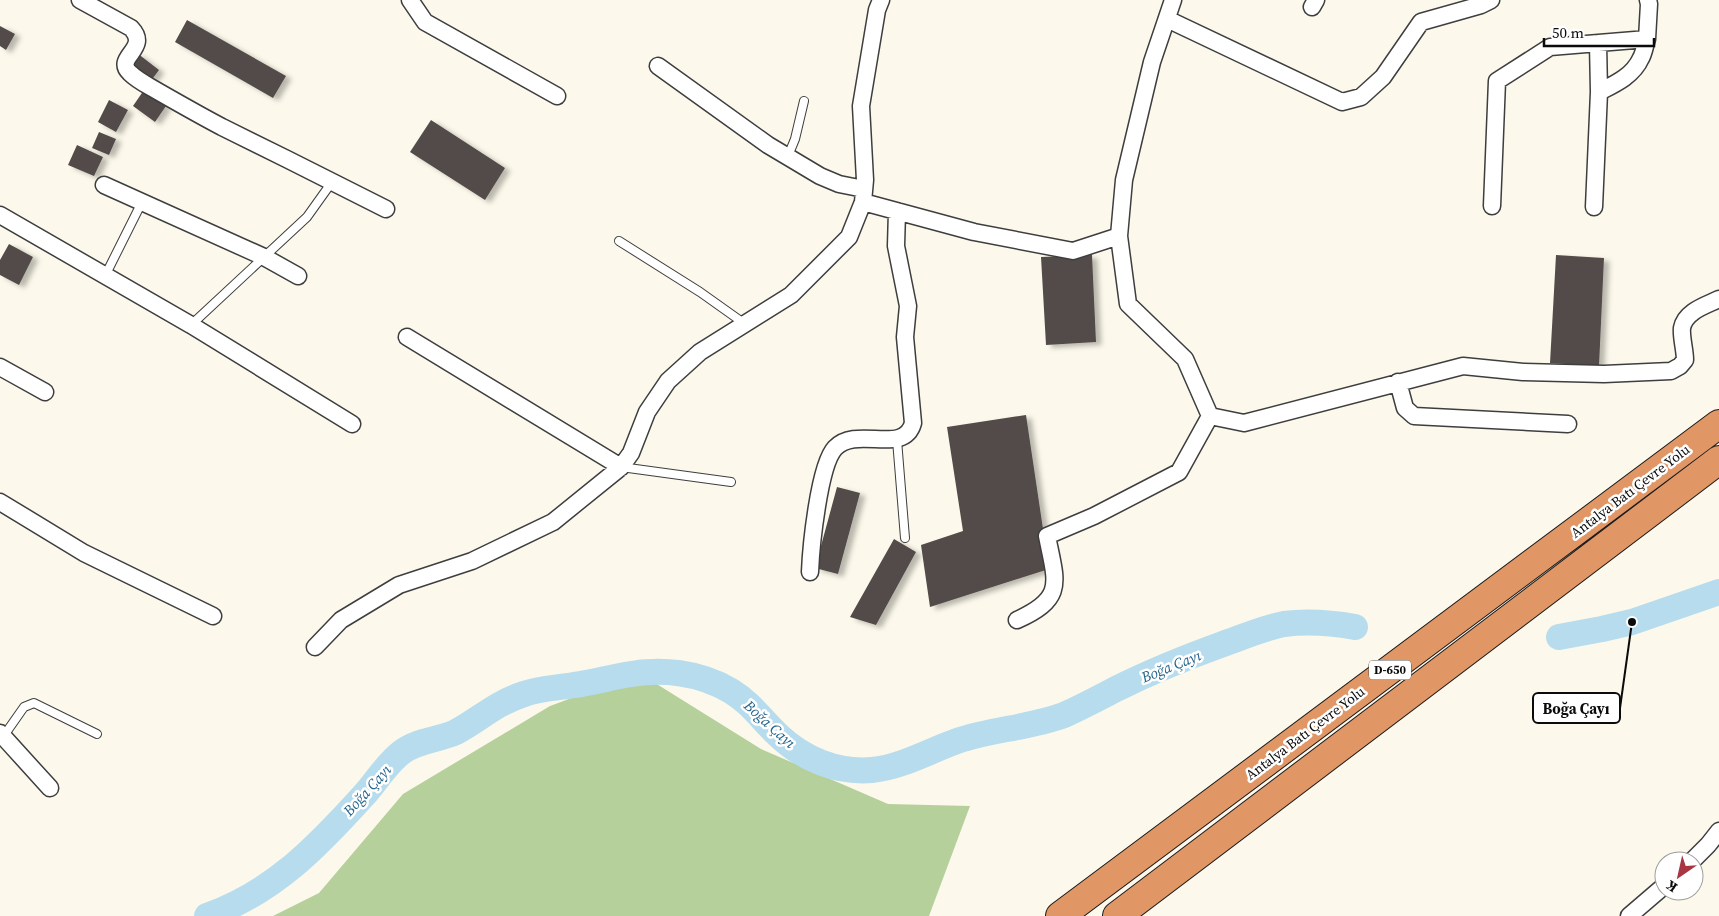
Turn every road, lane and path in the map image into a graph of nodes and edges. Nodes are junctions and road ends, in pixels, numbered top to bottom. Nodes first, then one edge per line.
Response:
1 (80, 0) edge
2 (410, 0) edge
3 (881, 0) edge
4 (1173, 0) edge
5 (1490, 0) edge
6 (1648, 0) edge
7 (1167, 19) junction
8 (1647, 39) junction
9 (1598, 43) junction
10 (658, 66) dead end
11 (1598, 92) junction
12 (557, 96) dead end
13 (804, 102) dead end
14 (788, 156) junction
15 (332, 182) junction
16 (104, 185) dead end
17 (864, 195) junction
18 (142, 202) junction
19 (1492, 206) dead end
20 (1594, 207) dead end
21 (386, 209) dead end
22 (897, 211) junction
23 (0, 215) edge
24 (1119, 236) junction
25 (619, 241) dead end
26 (264, 257) junction
27 (105, 276) junction
28 (298, 276) dead end
29 (1719, 299) edge
30 (745, 324) junction
31 (191, 325) junction
32 (407, 337) dead end
33 (0, 367) edge
34 (1398, 382) junction
35 (45, 392) dead end
36 (1210, 416) junction
37 (352, 424) dead end
38 (1568, 424) dead end
39 (1719, 424) edge
40 (897, 440) junction
41 (1719, 460) edge
42 (621, 467) junction
43 (730, 482) dead end
44 (0, 502) edge
45 (905, 538) dead end
46 (810, 572) dead end
47 (213, 616) dead end
48 (1017, 620) dead end
49 (315, 647) dead end
50 (97, 734) dead end
51 (2, 735) edge
52 (50, 788) dead end
53 (1719, 832) edge
54 (1701, 851) edge
55 (1654, 895) edge
56 (1060, 916) edge
57 (1118, 916) edge
58 (1629, 916) edge

1 - 15 street
2 - 12 street
3 - 17 street
4 - 7 street
5 - 7 street
6 - 8 street
7 - 24 street
8 - 9 street
8 - 11 street
9 - 11 street
9 - 19 street
10 - 14 street
11 - 20 street
13 - 14 lane
14 - 17 street
15 - 21 street
15 - 26 lane
16 - 18 street
17 - 22 street
17 - 30 street
18 - 26 street
18 - 27 lane
22 - 24 street
22 - 40 street
23 - 27 street
24 - 36 street
25 - 30 lane
26 - 28 street
26 - 31 lane
27 - 31 street
29 - 34 street
30 - 42 street
31 - 37 street
32 - 42 street
33 - 35 street
34 - 36 street
34 - 38 street
36 - 48 street
39 - 56 highway, Antalya Batı Çevre Yolu / D-650
40 - 45 lane
40 - 46 street
41 - 57 highway, Antalya Batı Çevre Yolu
42 - 43 lane
42 - 49 street
44 - 47 street
50 - 51 lane
51 - 52 street
53 - 54 street
55 - 58 street

